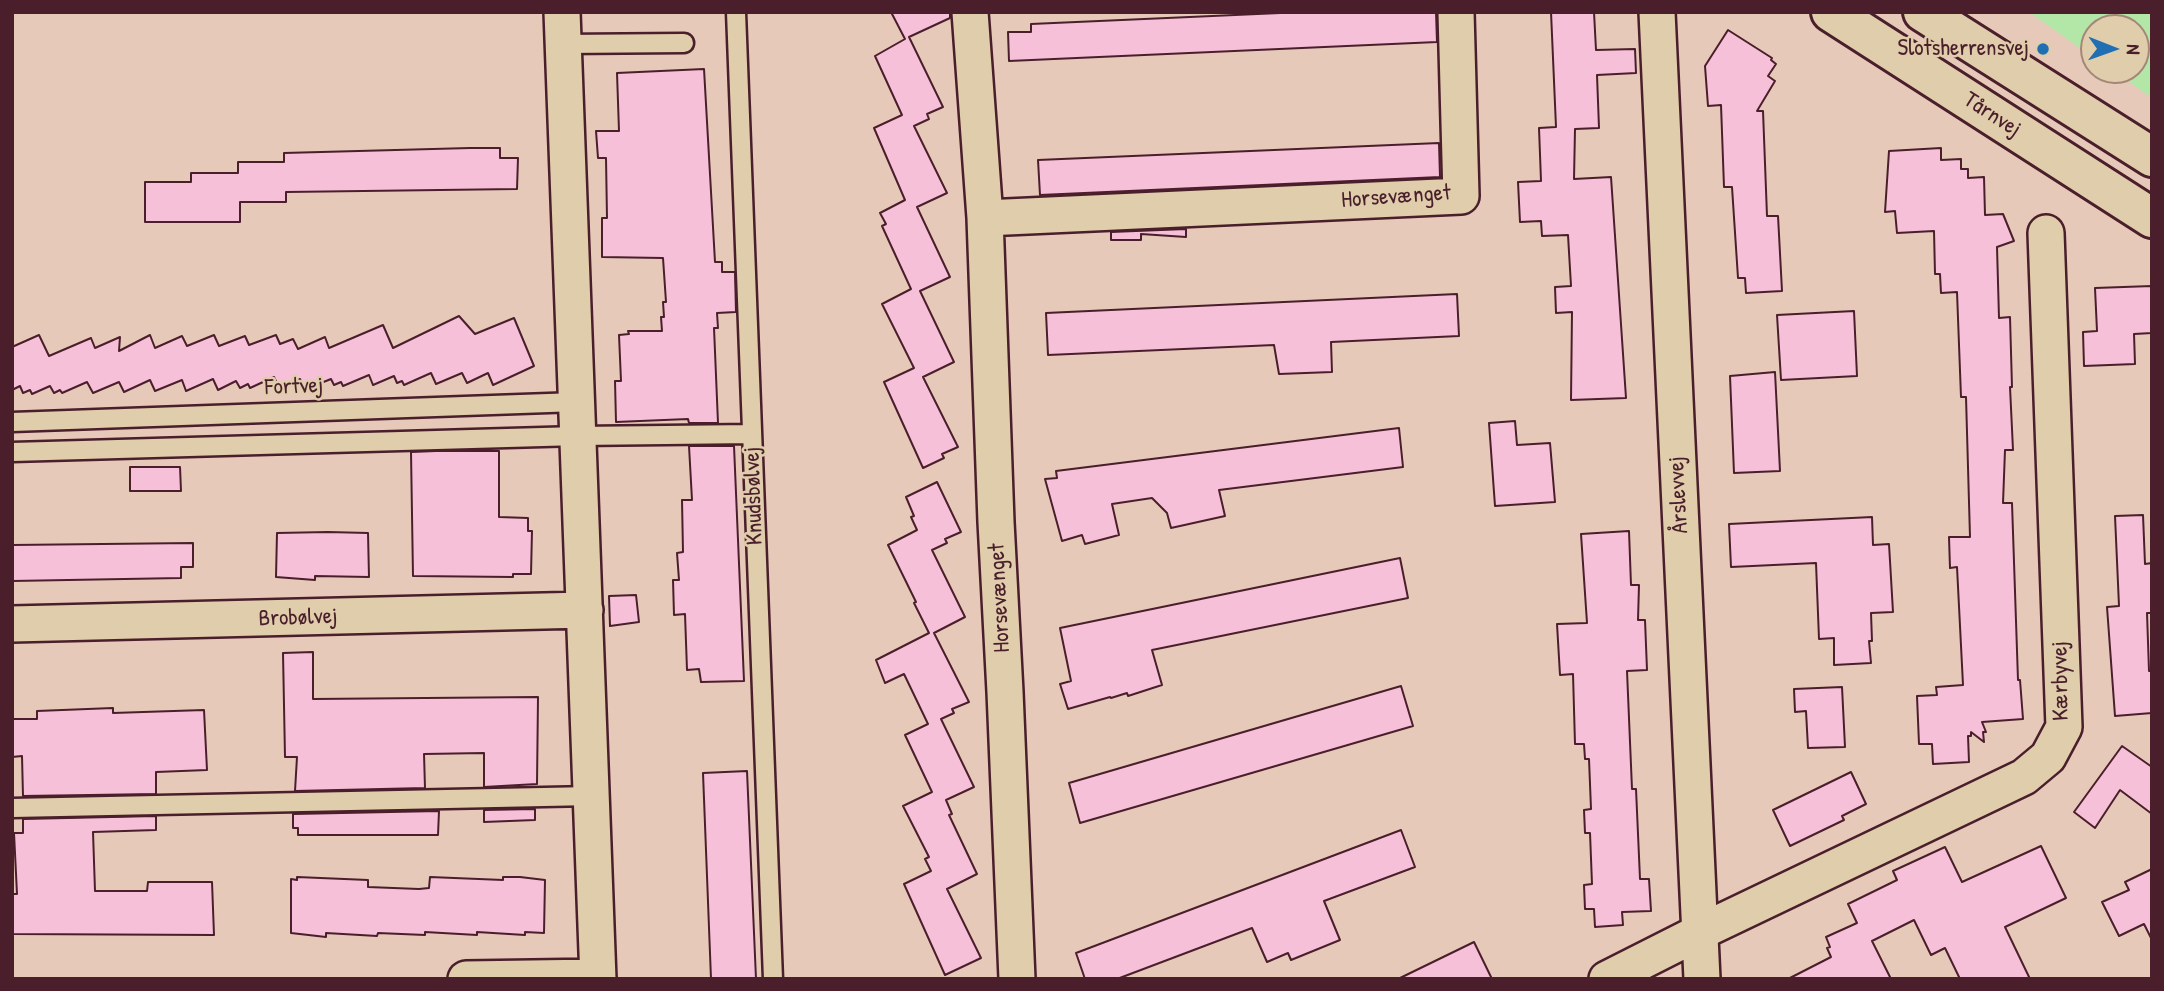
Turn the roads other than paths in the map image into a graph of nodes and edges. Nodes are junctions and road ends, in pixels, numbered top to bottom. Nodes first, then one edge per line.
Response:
1 (736, 12) edge
2 (970, 12) edge
3 (1456, 12) edge
4 (1657, 12) edge
5 (1831, 12) edge
6 (1923, 12) edge
7 (563, 28) edge
8 (684, 43) dead end
9 (2152, 157) edge
10 (985, 218) junction
11 (2152, 218) edge
12 (2046, 233) dead end
13 (578, 419) junction
14 (12, 422) edge
15 (752, 434) junction
16 (12, 452) edge
17 (585, 610) junction
18 (12, 624) edge
19 (592, 796) junction
20 (12, 808) edge
21 (1700, 932) junction
22 (598, 978) edge
23 (466, 979) edge
24 (773, 979) edge
25 (1017, 979) edge
26 (1607, 979) edge
27 (1702, 979) edge

1 - 15 lane, Knudsbølvej
2 - 10 street, Horsevænget
3 - 10 street, Horsevænget
4 - 21 street, Årslevvej
5 - 11 street, Tårnvej
6 - 9 street
7 - 8 lane
7 - 13 street
10 - 25 street, Horsevænget
12 - 21 street, Kærbyvej
13 - 14 lane, Fortvej
13 - 15 lane
13 - 16 lane
13 - 17 street
15 - 24 lane, Knudsbølvej
17 - 18 street, Brobølvej
17 - 19 street
19 - 20 lane
19 - 22 street
21 - 26 street, Kærbyvej
21 - 27 street, Årslevvej
22 - 23 street

